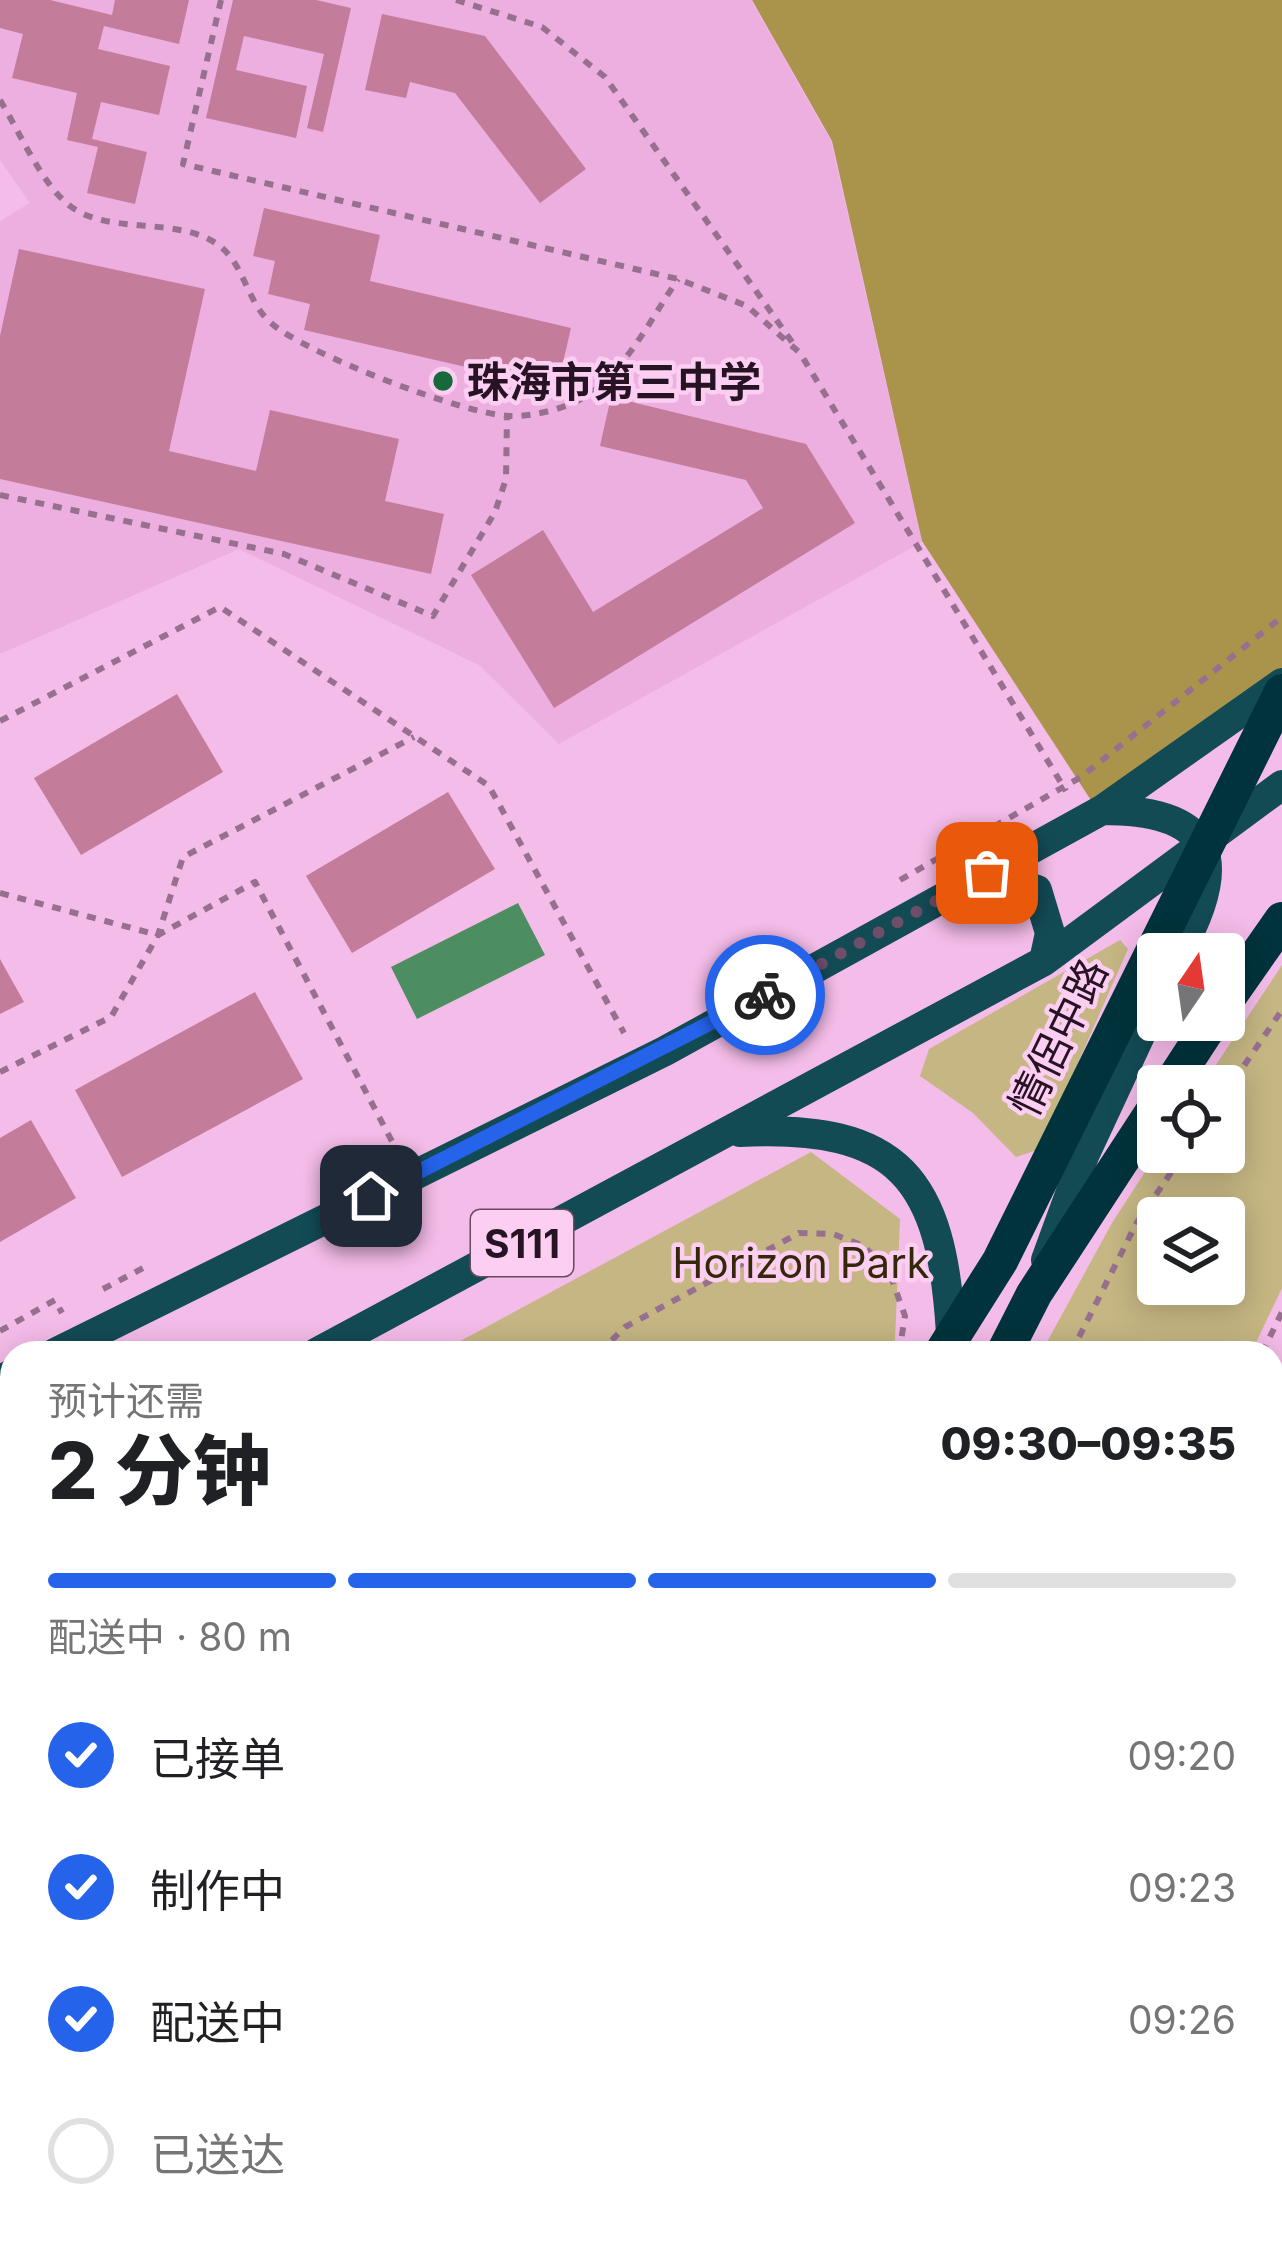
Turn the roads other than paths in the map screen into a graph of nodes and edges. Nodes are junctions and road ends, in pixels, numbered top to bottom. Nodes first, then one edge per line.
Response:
1 (1282, 683) edge
2 (1282, 692) edge
3 (1282, 785) edge
4 (1094, 814) junction
5 (1202, 845) junction
6 (987, 873) junction
7 (1282, 920) edge
8 (1190, 933) edge
9 (1044, 961) junction
10 (1245, 973) edge
11 (1138, 1041) edge
12 (728, 1133) junction
13 (1137, 1136) edge
14 (1034, 1294) junction
15 (79, 1341) edge
16 (338, 1341) edge
17 (946, 1341) edge
18 (947, 1341) edge
19 (1010, 1341) edge

1 - 4 main road, S111
2 - 5 highway, 情侶中路
3 - 5 main road, S111
4 - 5 main road
4 - 6 main road, S111
5 - 8 main road
5 - 9 main road, S111
5 - 18 highway, 情侶中路
6 - 9 main road
6 - 15 main road, S111
7 - 10 highway
9 - 12 main road, S111
11 - 14 main road
12 - 16 main road, S111
12 - 17 main road
13 - 14 highway
14 - 19 highway

